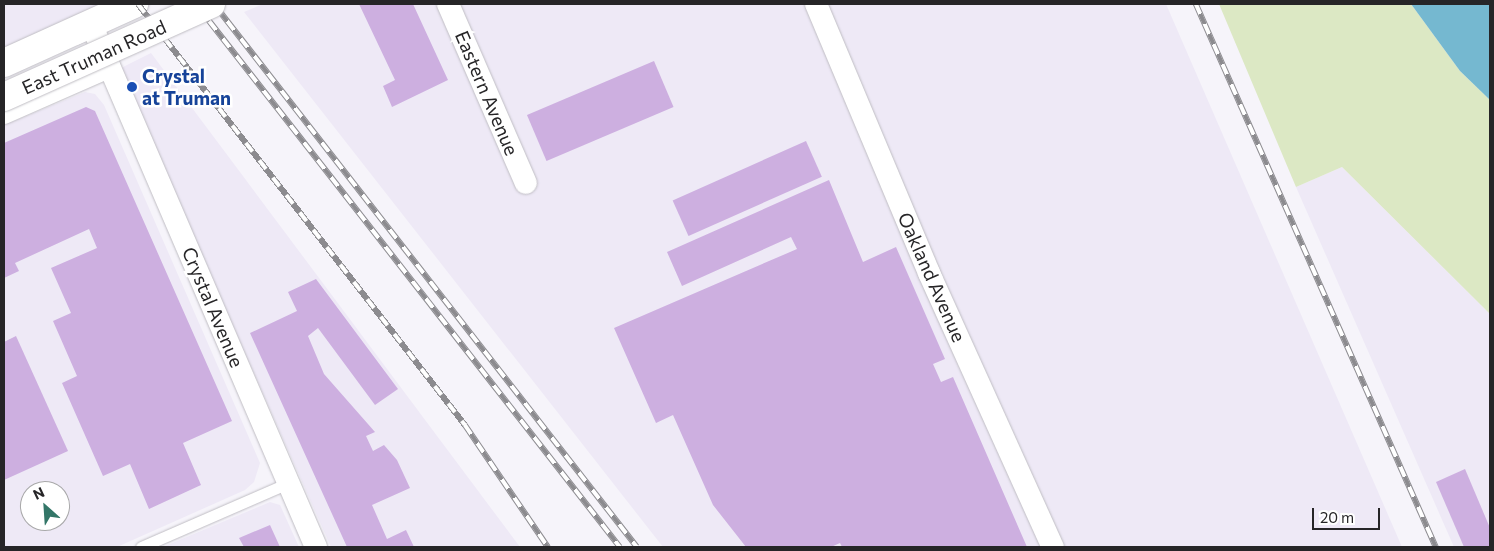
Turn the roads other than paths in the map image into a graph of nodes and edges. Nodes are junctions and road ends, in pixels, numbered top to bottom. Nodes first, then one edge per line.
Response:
1 (134, 4) edge
2 (211, 4) edge
3 (448, 4) edge
4 (816, 4) edge
5 (4, 63) edge
6 (4, 67) edge
7 (109, 67) junction
8 (4, 97) edge
9 (4, 113) edge
10 (526, 182) dead end
11 (288, 483) junction
12 (141, 547) edge
13 (316, 547) edge
14 (1053, 547) edge

1 - 5 main road, East Truman Road
2 - 8 main road, East Truman Road, bridge
3 - 10 street, Eastern Avenue
4 - 14 street, Oakland Avenue
6 - 7 street, Crystal Avenue
7 - 9 street
7 - 11 street, Crystal Avenue
11 - 12 lane
11 - 13 street, Crystal Avenue

